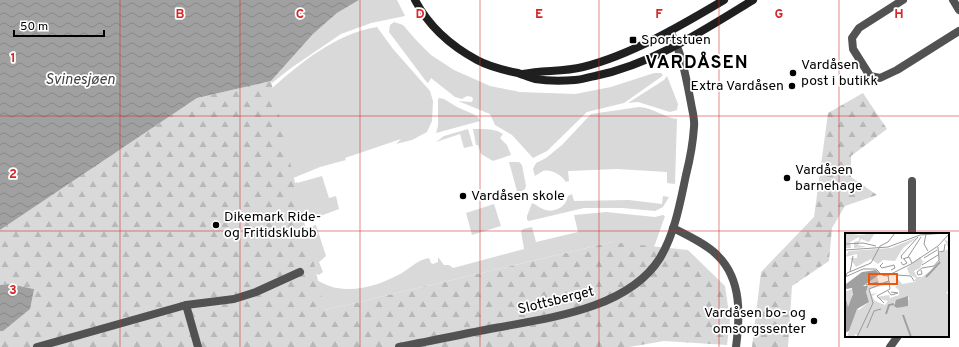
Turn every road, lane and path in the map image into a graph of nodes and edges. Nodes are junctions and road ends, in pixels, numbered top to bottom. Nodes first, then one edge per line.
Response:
1 (415, 0) edge
2 (724, 0) edge
3 (753, 0) edge
4 (903, 0) edge
5 (953, 0) edge
6 (959, 10) edge
7 (670, 30) junction
8 (959, 31) edge
9 (678, 45) junction
10 (521, 74) junction
11 (912, 180) dead end
12 (673, 228) junction
13 (912, 233) edge
14 (300, 272) dead end
15 (186, 305) junction
16 (897, 337) edge
17 (37, 347) edge
18 (198, 347) edge
19 (399, 347) edge
20 (736, 347) edge
21 (890, 347) edge

1 - 10 main road
2 - 7 main road
3 - 9 main road
4 - 8 street
5 - 6 street
7 - 9 street, Slottsberget
7 - 10 main road
9 - 10 main road
9 - 12 street, Slottsberget
11 - 13 street
12 - 19 street, Slottsberget
12 - 20 street
14 - 15 street
15 - 17 street
15 - 18 street
16 - 21 street

